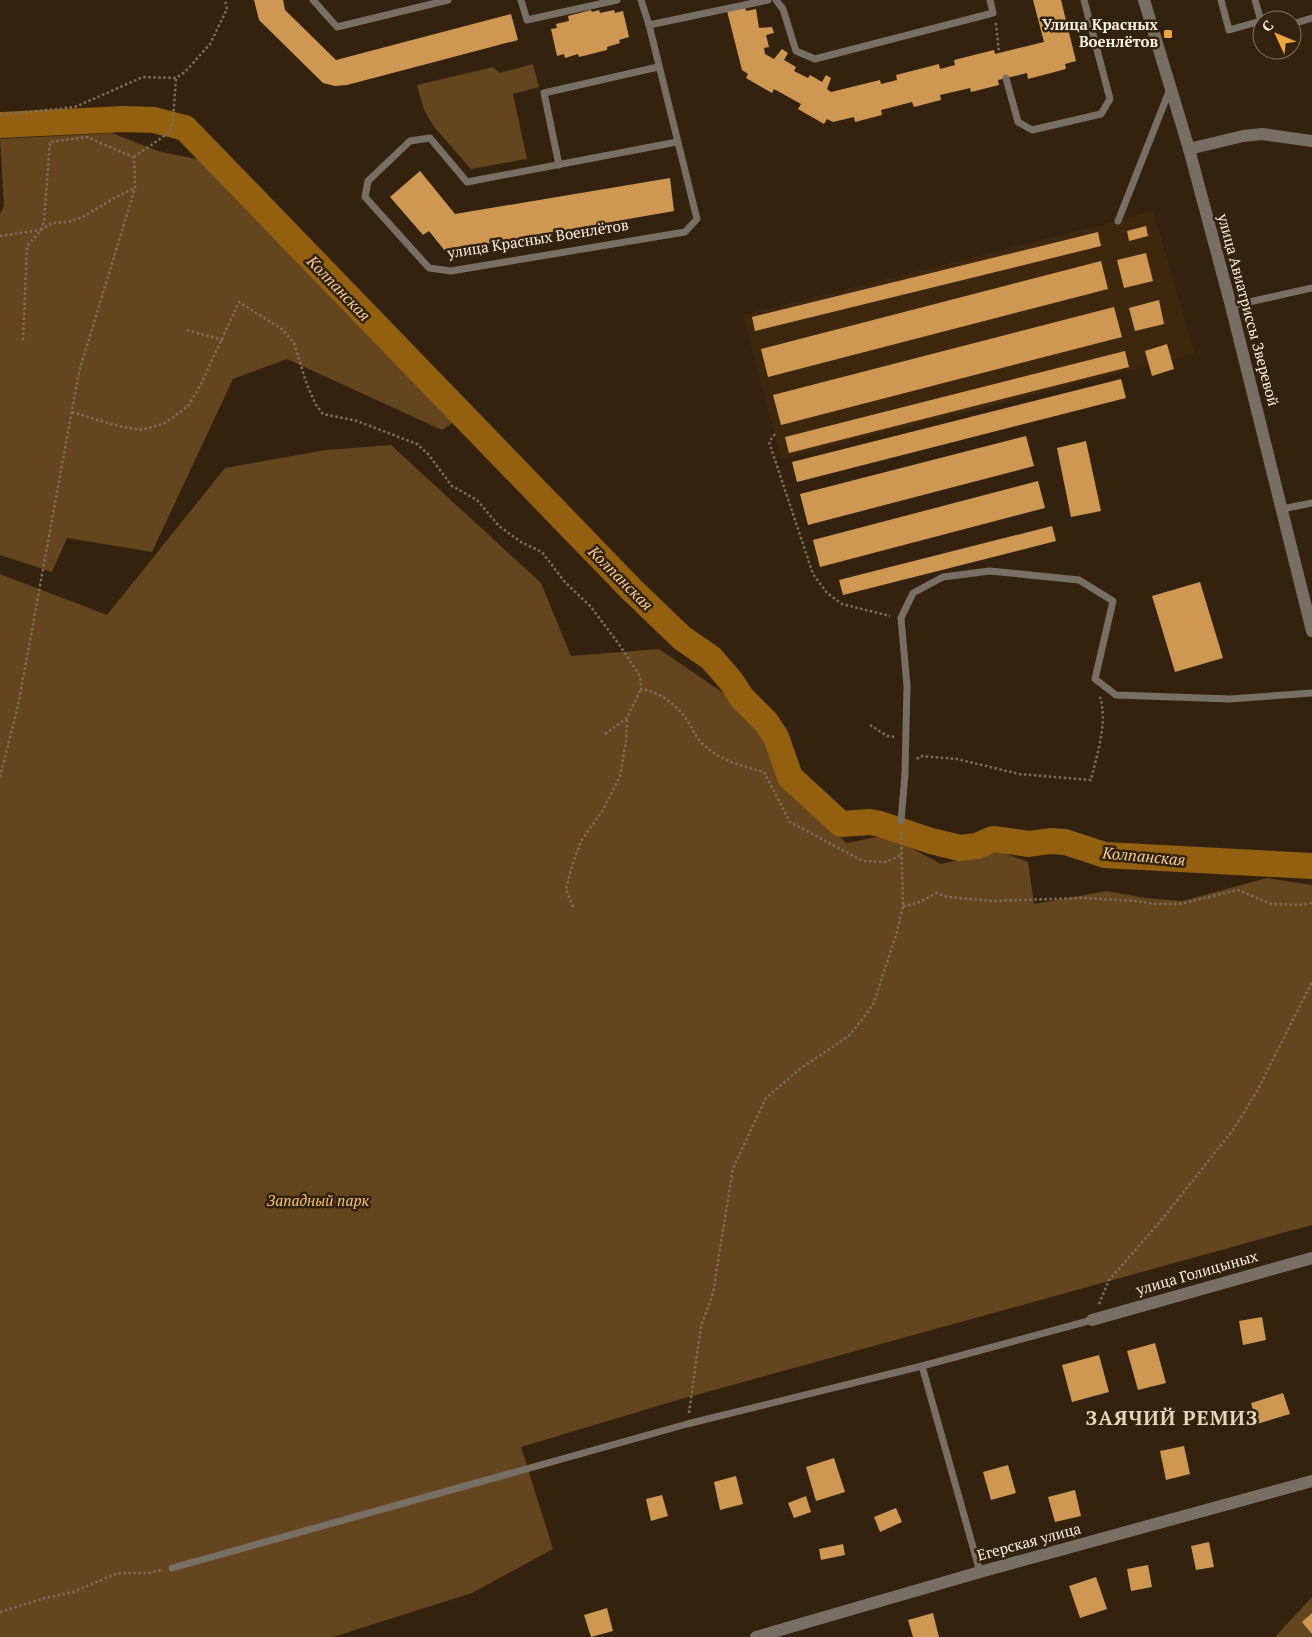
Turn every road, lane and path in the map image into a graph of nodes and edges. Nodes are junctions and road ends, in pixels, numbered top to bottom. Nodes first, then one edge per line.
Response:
1 (225, 0) edge
2 (313, 0) edge
3 (448, 0) edge
4 (520, 0) edge
5 (617, 0) edge
6 (641, 0) edge
7 (768, 0) edge
8 (776, 0) edge
9 (990, 0) edge
10 (1084, 0) edge
11 (1144, 0) edge
12 (1221, 0) edge
13 (993, 13) junction
14 (1252, 24) edge
15 (649, 25) junction
16 (1000, 53) dead end
17 (658, 67) junction
18 (176, 78) junction
19 (1006, 78) dead end
20 (1170, 89) junction
21 (0, 115) edge
22 (1312, 141) edge
23 (678, 142) junction
24 (1189, 149) junction
25 (134, 157) junction
26 (559, 165) junction
27 (135, 188) junction
28 (1118, 221) dead end
29 (41, 230) junction
30 (0, 236) edge
31 (1312, 288) edge
32 (1231, 306) junction
33 (187, 330) dead end
34 (23, 340) dead end
35 (223, 340) junction
36 (72, 412) junction
37 (775, 434) dead end
38 (1312, 503) edge
39 (1282, 509) junction
40 (901, 618) junction
41 (1312, 631) edge
42 (1095, 679) junction
43 (640, 689) junction
44 (1312, 693) edge
45 (627, 718) junction
46 (870, 725) dead end
47 (605, 734) dead end
48 (906, 739) junction
49 (905, 774) junction
50 (0, 777) edge
51 (901, 821) joint
52 (902, 854) junction
53 (1312, 903) edge
54 (903, 906) junction
55 (573, 907) dead end
56 (1312, 982) edge
57 (1312, 1258) edge
58 (1092, 1320) junction
59 (922, 1366) junction
60 (687, 1424) junction
61 (1312, 1481) edge
62 (172, 1568) joint
63 (980, 1572) junction
64 (0, 1612) edge
65 (756, 1637) edge

1 - 18 path
2 - 3 lane
4 - 5 lane
6 - 15 lane, улица Красных Военлётов
7 - 15 lane
8 - 13 lane
9 - 13 lane
10 - 19 lane
11 - 20 street, улица Авиатриссы Зверевой
12 - 14 lane
13 - 16 path
15 - 17 lane, улица Красных Военлётов
17 - 23 lane, улица Красных Военлётов
17 - 26 lane
18 - 21 path
18 - 25 path
20 - 24 street, улица Авиатриссы Зверевой
20 - 28 lane
22 - 24 street
23 - 26 lane, улица Красных Военлётов
23 - 26 lane, улица Красных Военлётов
24 - 32 street, улица Авиатриссы Зверевой
25 - 27 path
25 - 29 path
27 - 29 path
27 - 36 path
29 - 30 path
29 - 34 path
31 - 32 lane
32 - 39 street, улица Авиатриссы Зверевой
33 - 35 path
35 - 36 path
35 - 43 path
36 - 50 path
37 - 40 path
38 - 39 lane
39 - 41 street, улица Авиатриссы Зверевой
40 - 42 lane
40 - 48 lane
42 - 44 lane
42 - 49 path
43 - 45 path
43 - 52 path
45 - 47 path
45 - 55 path
46 - 48 path
48 - 49 lane
49 - 51 lane
51 - 52 path
52 - 54 path
53 - 54 path
54 - 60 path
56 - 58 path
57 - 58 street, улица Голицыных
58 - 59 lane
59 - 60 lane
59 - 63 lane
60 - 62 lane
61 - 63 street, Егерская улица
62 - 64 path
63 - 65 street, Егерская улица

